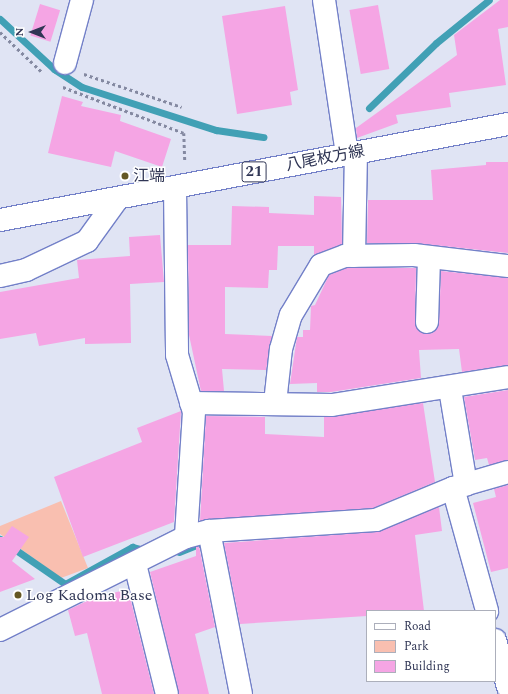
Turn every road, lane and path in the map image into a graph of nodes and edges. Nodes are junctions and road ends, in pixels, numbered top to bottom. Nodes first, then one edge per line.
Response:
1 (82, 0) edge
2 (324, 0) edge
3 (0, 32) edge
4 (65, 63) joint
5 (50, 79) dead end
6 (54, 83) dead end
7 (182, 107) dead end
8 (508, 124) edge
9 (351, 153) junction
10 (185, 162) dead end
11 (175, 187) junction
12 (118, 198) junction
13 (0, 220) edge
14 (354, 256) junction
15 (429, 257) junction
16 (508, 266) edge
17 (0, 276) edge
18 (427, 322) dead end
19 (508, 377) edge
20 (450, 389) junction
21 (191, 403) junction
22 (275, 403) junction
23 (508, 472) edge
24 (460, 487) junction
25 (209, 531) junction
26 (186, 536) junction
27 (135, 564) junction
28 (487, 610) edge
29 (0, 630) edge
30 (496, 644) edge
31 (508, 688) edge
32 (167, 694) edge
33 (241, 694) edge

1 - 4 street
2 - 9 street
3 - 5 path
4 - 7 path
6 - 10 path
8 - 9 street, 八尾枚方線 / 21
9 - 11 street, 八尾枚方線 / 21
9 - 14 street
11 - 12 street, 八尾枚方線 / 21
11 - 21 street
12 - 13 street, 八尾枚方線 / 21
12 - 17 street
14 - 15 street
14 - 22 street
15 - 16 street
15 - 18 street
19 - 20 street
20 - 22 street
20 - 24 street
21 - 22 street
21 - 26 street
23 - 24 street
24 - 25 street
24 - 28 street
25 - 26 street
25 - 33 street
26 - 27 street
27 - 29 street
27 - 32 street
30 - 31 street

